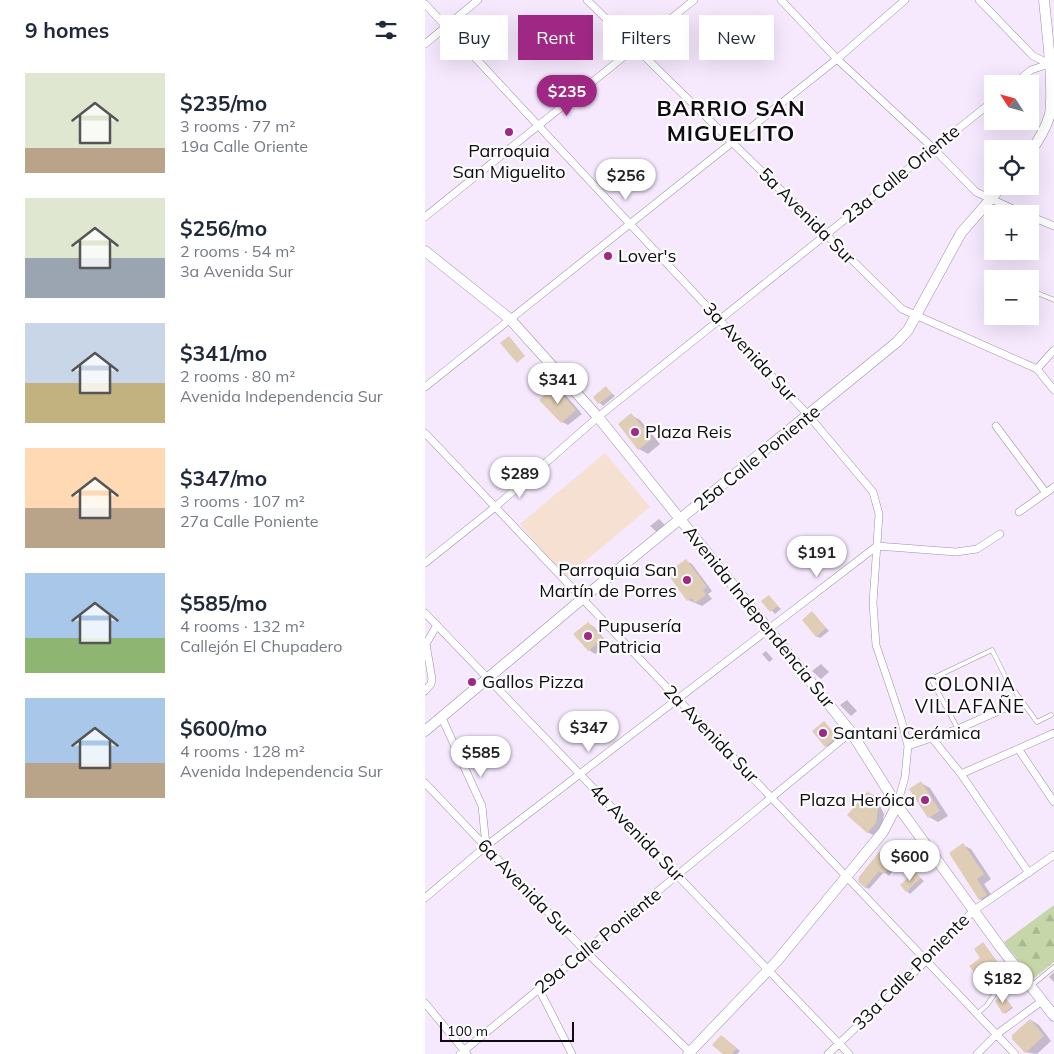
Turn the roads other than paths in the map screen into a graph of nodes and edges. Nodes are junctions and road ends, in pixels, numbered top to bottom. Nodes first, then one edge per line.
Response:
1 (478, 0) edge
2 (587, 0) edge
3 (694, 0) edge
4 (781, 0) edge
5 (905, 0) edge
6 (979, 0) edge
7 (1044, 0) edge
8 (425, 4) edge
9 (460, 15) edge
10 (676, 15) edge
11 (603, 16) edge
12 (440, 19) edge
13 (440, 32) edge
14 (425, 44) edge
15 (837, 59) junction
16 (479, 60) edge
17 (620, 60) edge
18 (648, 60) edge
19 (1050, 64) junction
20 (1025, 75) edge
21 (1053, 89) edge
22 (984, 108) edge
23 (539, 125) junction
24 (1038, 140) edge
25 (733, 142) junction
26 (933, 148) junction
27 (994, 195) edge
28 (990, 200) junction
29 (1002, 205) edge
30 (425, 217) edge
31 (1039, 220) edge
32 (631, 223) junction
33 (1054, 226) edge
34 (825, 234) junction
35 (425, 251) edge
36 (1039, 294) edge
37 (1054, 300) edge
38 (916, 316) junction
39 (510, 319) junction
40 (719, 320) junction
41 (1054, 350) edge
42 (1037, 369) junction
43 (425, 387) edge
44 (1054, 390) edge
45 (809, 416) junction
46 (598, 417) junction
47 (996, 426) dead end
48 (425, 433) edge
49 (1054, 487) edge
50 (1046, 493) junction
51 (494, 508) junction
52 (1019, 512) dead end
53 (681, 520) junction
54 (1000, 534) dead end
55 (877, 546) junction
56 (425, 563) edge
57 (582, 599) junction
58 (425, 613) edge
59 (437, 626) junction
60 (769, 628) junction
61 (489, 679) junction
62 (425, 691) edge
63 (677, 699) junction
64 (1021, 701) junction
65 (1051, 715) dead end
66 (442, 718) junction
67 (958, 729) junction
68 (425, 731) edge
69 (851, 732) junction
70 (1054, 733) edge
71 (932, 738) junction
72 (908, 746) junction
73 (1019, 750) junction
74 (581, 773) junction
75 (961, 774) junction
76 (425, 783) edge
77 (772, 798) junction
78 (1054, 802) edge
79 (897, 805) junction
80 (485, 846) junction
81 (1054, 855) edge
82 (1029, 873) junction
83 (677, 875) junction
84 (847, 876) junction
85 (425, 898) edge
86 (973, 911) junction
87 (585, 951) junction
88 (926, 960) junction
89 (1054, 967) edge
90 (769, 970) junction
91 (1020, 973) junction
92 (1030, 986) junction
93 (539, 989) junction
94 (1042, 1001) junction
95 (425, 1003) edge
96 (977, 1014) junction
97 (1054, 1016) edge
98 (997, 1034) junction
99 (839, 1043) junction
100 (464, 1053) edge
101 (690, 1053) edge
102 (572, 1054) edge
103 (828, 1054) edge
104 (849, 1054) edge
105 (977, 1054) edge
106 (1015, 1054) edge

1 - 9 street
2 - 11 street, 5a Avenida Sur
3 - 10 street
4 - 15 street
5 - 15 street
6 - 19 street
7 - 19 street
8 - 12 street, 3a Avenida Sur
13 - 14 street
15 - 25 street
15 - 26 street
16 - 23 street, 3a Avenida Sur
17 - 23 street
18 - 25 street, 5a Avenida Sur
19 - 20 street
19 - 21 street
21 - 24 street
22 - 26 street, 23a Calle Oriente
23 - 30 street
23 - 32 street, 3a Avenida Sur
25 - 32 street
25 - 34 street, 5a Avenida Sur
26 - 28 street
26 - 34 street, 23a Calle Oriente
27 - 28 street, 25a Calle Poniente
28 - 29 street
28 - 38 street, 25a Calle Poniente
31 - 33 street
32 - 39 street
32 - 40 street, 3a Avenida Sur
34 - 38 street, 5a Avenida Sur
34 - 40 street, 23a Calle Oriente
35 - 39 street, Avenida Independencia Sur
36 - 37 lane
38 - 42 street, 5a Avenida Sur
38 - 45 street, 25a Calle Poniente
39 - 43 street
39 - 46 street, Avenida Independencia Sur
40 - 45 street, 3a Avenida Sur
40 - 46 street, 23a Calle Oriente
41 - 42 street
42 - 44 street, 5a Avenida Sur
45 - 53 street, 25a Calle Poniente
45 - 55 street, 3a Avenida Sur
46 - 51 street, 23a Calle Oriente
46 - 53 street, Avenida Independencia Sur
47 - 50 street
48 - 51 street, 2a Avenida Sur
49 - 50 street
50 - 52 street
51 - 56 street, 23a Calle Oriente
51 - 57 street, 2a Avenida Sur
53 - 57 street, 25a Calle Poniente
53 - 60 street, Avenida Independencia Sur
54 - 55 street
55 - 60 street
55 - 72 street, 3a Avenida Sur
57 - 61 street, 25a Calle Poniente
57 - 63 street, 2a Avenida Sur
58 - 59 street, 4a Avenida Sur
59 - 61 street, 4a Avenida Sur
59 - 62 street
60 - 63 street
60 - 69 street, Avenida Independencia Sur
61 - 66 street, 25a Calle Poniente
61 - 74 street, 4a Avenida Sur
63 - 74 street
63 - 77 street, 2a Avenida Sur
64 - 65 lane
64 - 67 street
64 - 67 lane
66 - 68 street, 25a Calle Poniente
66 - 80 street
67 - 71 street
69 - 77 street, 29a Calle Poniente
69 - 79 street, Avenida Independencia Sur
70 - 73 street
71 - 72 street
71 - 75 street
72 - 79 street, 3a Avenida Sur
73 - 75 street
73 - 78 street
74 - 80 street
74 - 83 street, 4a Avenida Sur
75 - 82 street
76 - 80 street, 6a Avenida Sur
77 - 83 street, 29a Calle Poniente
77 - 84 street, 2a Avenida Sur
79 - 84 street
79 - 86 street, Avenida Independencia Sur
80 - 85 street
80 - 87 street, 6a Avenida Sur
81 - 82 street, 33a Calle Poniente
82 - 86 street, 33a Calle Poniente
83 - 87 street, 29a Calle Poniente
83 - 90 street, 4a Avenida Sur
84 - 88 street, 2a Avenida Sur
84 - 90 street
86 - 88 street, 33a Calle Poniente
86 - 91 street, Avenida Independencia Sur
87 - 93 street, 29a Calle Poniente
87 - 101 street, 6a Avenida Sur
88 - 96 street, 2a Avenida Sur
88 - 99 street, 33a Calle Poniente
89 - 92 lane
90 - 99 street, 4a Avenida Sur
90 - 101 street
91 - 92 street, Avenida Independencia Sur
91 - 96 lane
92 - 94 street, Avenida Independencia Sur
93 - 100 street, 29a Calle Poniente
93 - 102 street
94 - 97 street, Avenida Independencia Sur
94 - 98 street
95 - 100 street
96 - 98 street, 2a Avenida Sur
98 - 105 street
98 - 106 street, 2a Avenida Sur
99 - 103 street, 33a Calle Poniente
99 - 104 street, 4a Avenida Sur

